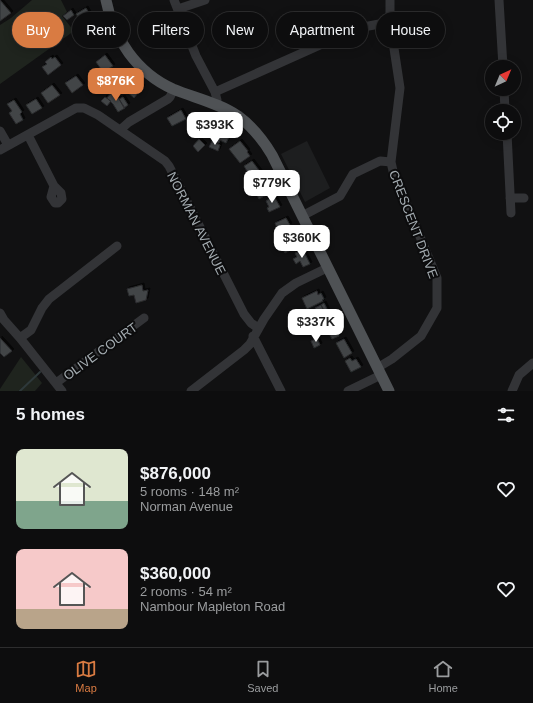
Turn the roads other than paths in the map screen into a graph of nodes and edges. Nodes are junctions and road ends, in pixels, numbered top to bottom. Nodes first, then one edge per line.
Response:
1 (106, 0) edge
2 (205, 0) edge
3 (390, 0) edge
4 (499, 0) edge
5 (176, 4) edge
6 (390, 12) edge
7 (376, 25) edge
8 (394, 48) edge
9 (503, 60) edge
10 (174, 89) junction
11 (215, 92) junction
12 (215, 105) junction
13 (120, 130) junction
14 (0, 131) edge
15 (28, 136) junction
16 (506, 140) edge
17 (4, 147) edge
18 (391, 162) junction
19 (54, 186) dead end
20 (510, 198) junction
21 (524, 198) dead end
22 (511, 213) dead end
23 (302, 216) junction
24 (117, 246) dead end
25 (327, 268) junction
26 (144, 318) dead end
27 (1, 319) edge
28 (258, 328) junction
29 (253, 336) junction
30 (20, 338) junction
31 (533, 363) edge
32 (379, 372) junction
33 (56, 383) junction
34 (512, 390) edge
35 (62, 391) edge
36 (190, 391) edge
37 (281, 391) edge
38 (348, 391) edge
39 (389, 391) edge

1 - 10 main road
2 - 5 street
3 - 6 street
4 - 9 street
5 - 11 street
7 - 11 street
8 - 18 street
10 - 12 main road
10 - 13 street
11 - 12 street
12 - 23 main road
13 - 15 street, NORMAN AVENUE
13 - 28 street, NORMAN AVENUE
14 - 17 street
15 - 17 street
15 - 19 street
16 - 20 street
18 - 23 street, CRESCENT DRIVE
18 - 32 street, CRESCENT DRIVE
20 - 21 street
20 - 22 street
23 - 25 main road
24 - 30 street
25 - 28 street
25 - 32 main road
26 - 33 street, OLIVE COURT
27 - 30 street
28 - 29 street
29 - 36 street
29 - 37 street
30 - 33 street
31 - 34 street
32 - 38 street, CRESCENT DRIVE
32 - 39 main road
33 - 35 street

